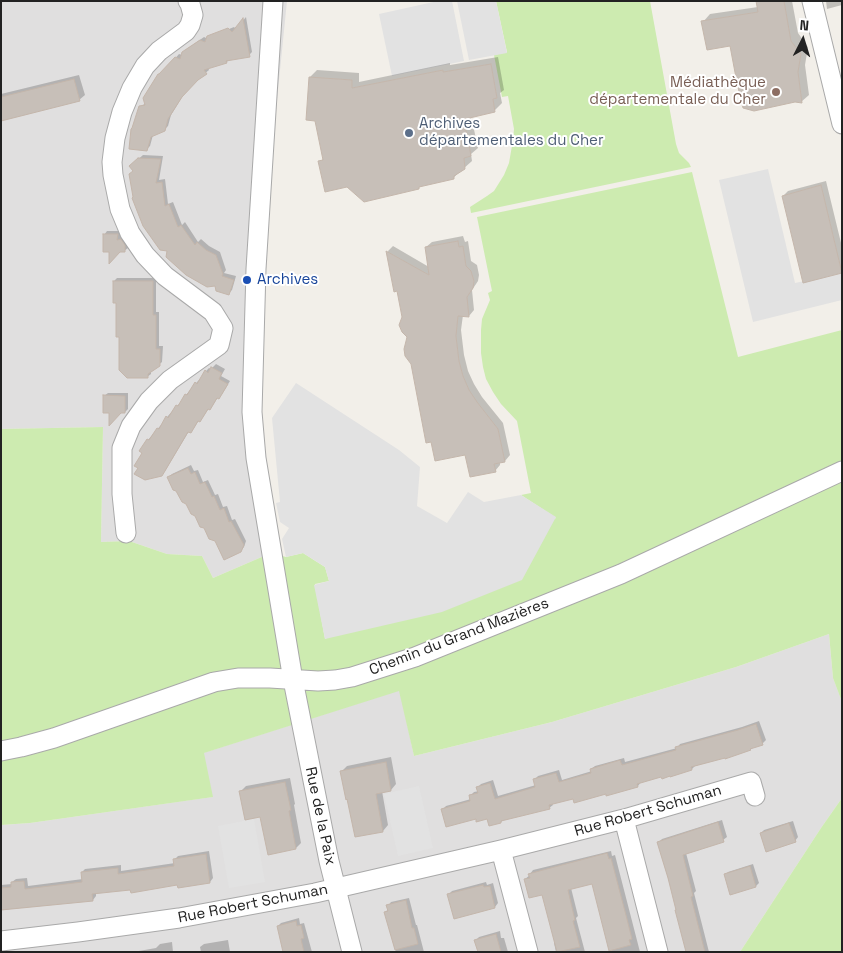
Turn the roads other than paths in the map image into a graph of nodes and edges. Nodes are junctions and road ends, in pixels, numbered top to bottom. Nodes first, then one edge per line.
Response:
1 (188, 1) edge
2 (273, 1) edge
3 (812, 1) edge
4 (842, 124) edge
5 (222, 332) junction
6 (254, 333) junction
7 (842, 470) edge
8 (126, 533) dead end
9 (293, 680) junction
10 (1, 751) edge
11 (755, 796) dead end
12 (624, 819) junction
13 (501, 850) junction
14 (336, 888) junction
15 (1, 941) edge
16 (352, 952) edge
17 (528, 952) edge
18 (658, 952) edge

1 - 5 street
2 - 6 street, Rue de la Paix
3 - 4 street
5 - 6 street
5 - 8 street
6 - 9 street, Rue de la Paix
7 - 9 street, Chemin du Grand Mazières
9 - 10 street, Chemin du Grand Mazières
9 - 14 street, Rue de la Paix
11 - 12 street, Rue Robert Schuman
12 - 13 street, Rue Robert Schuman
12 - 18 street
13 - 14 street, Rue Robert Schuman
13 - 17 street
14 - 15 street, Rue Robert Schuman
14 - 16 street, Rue de la Paix

